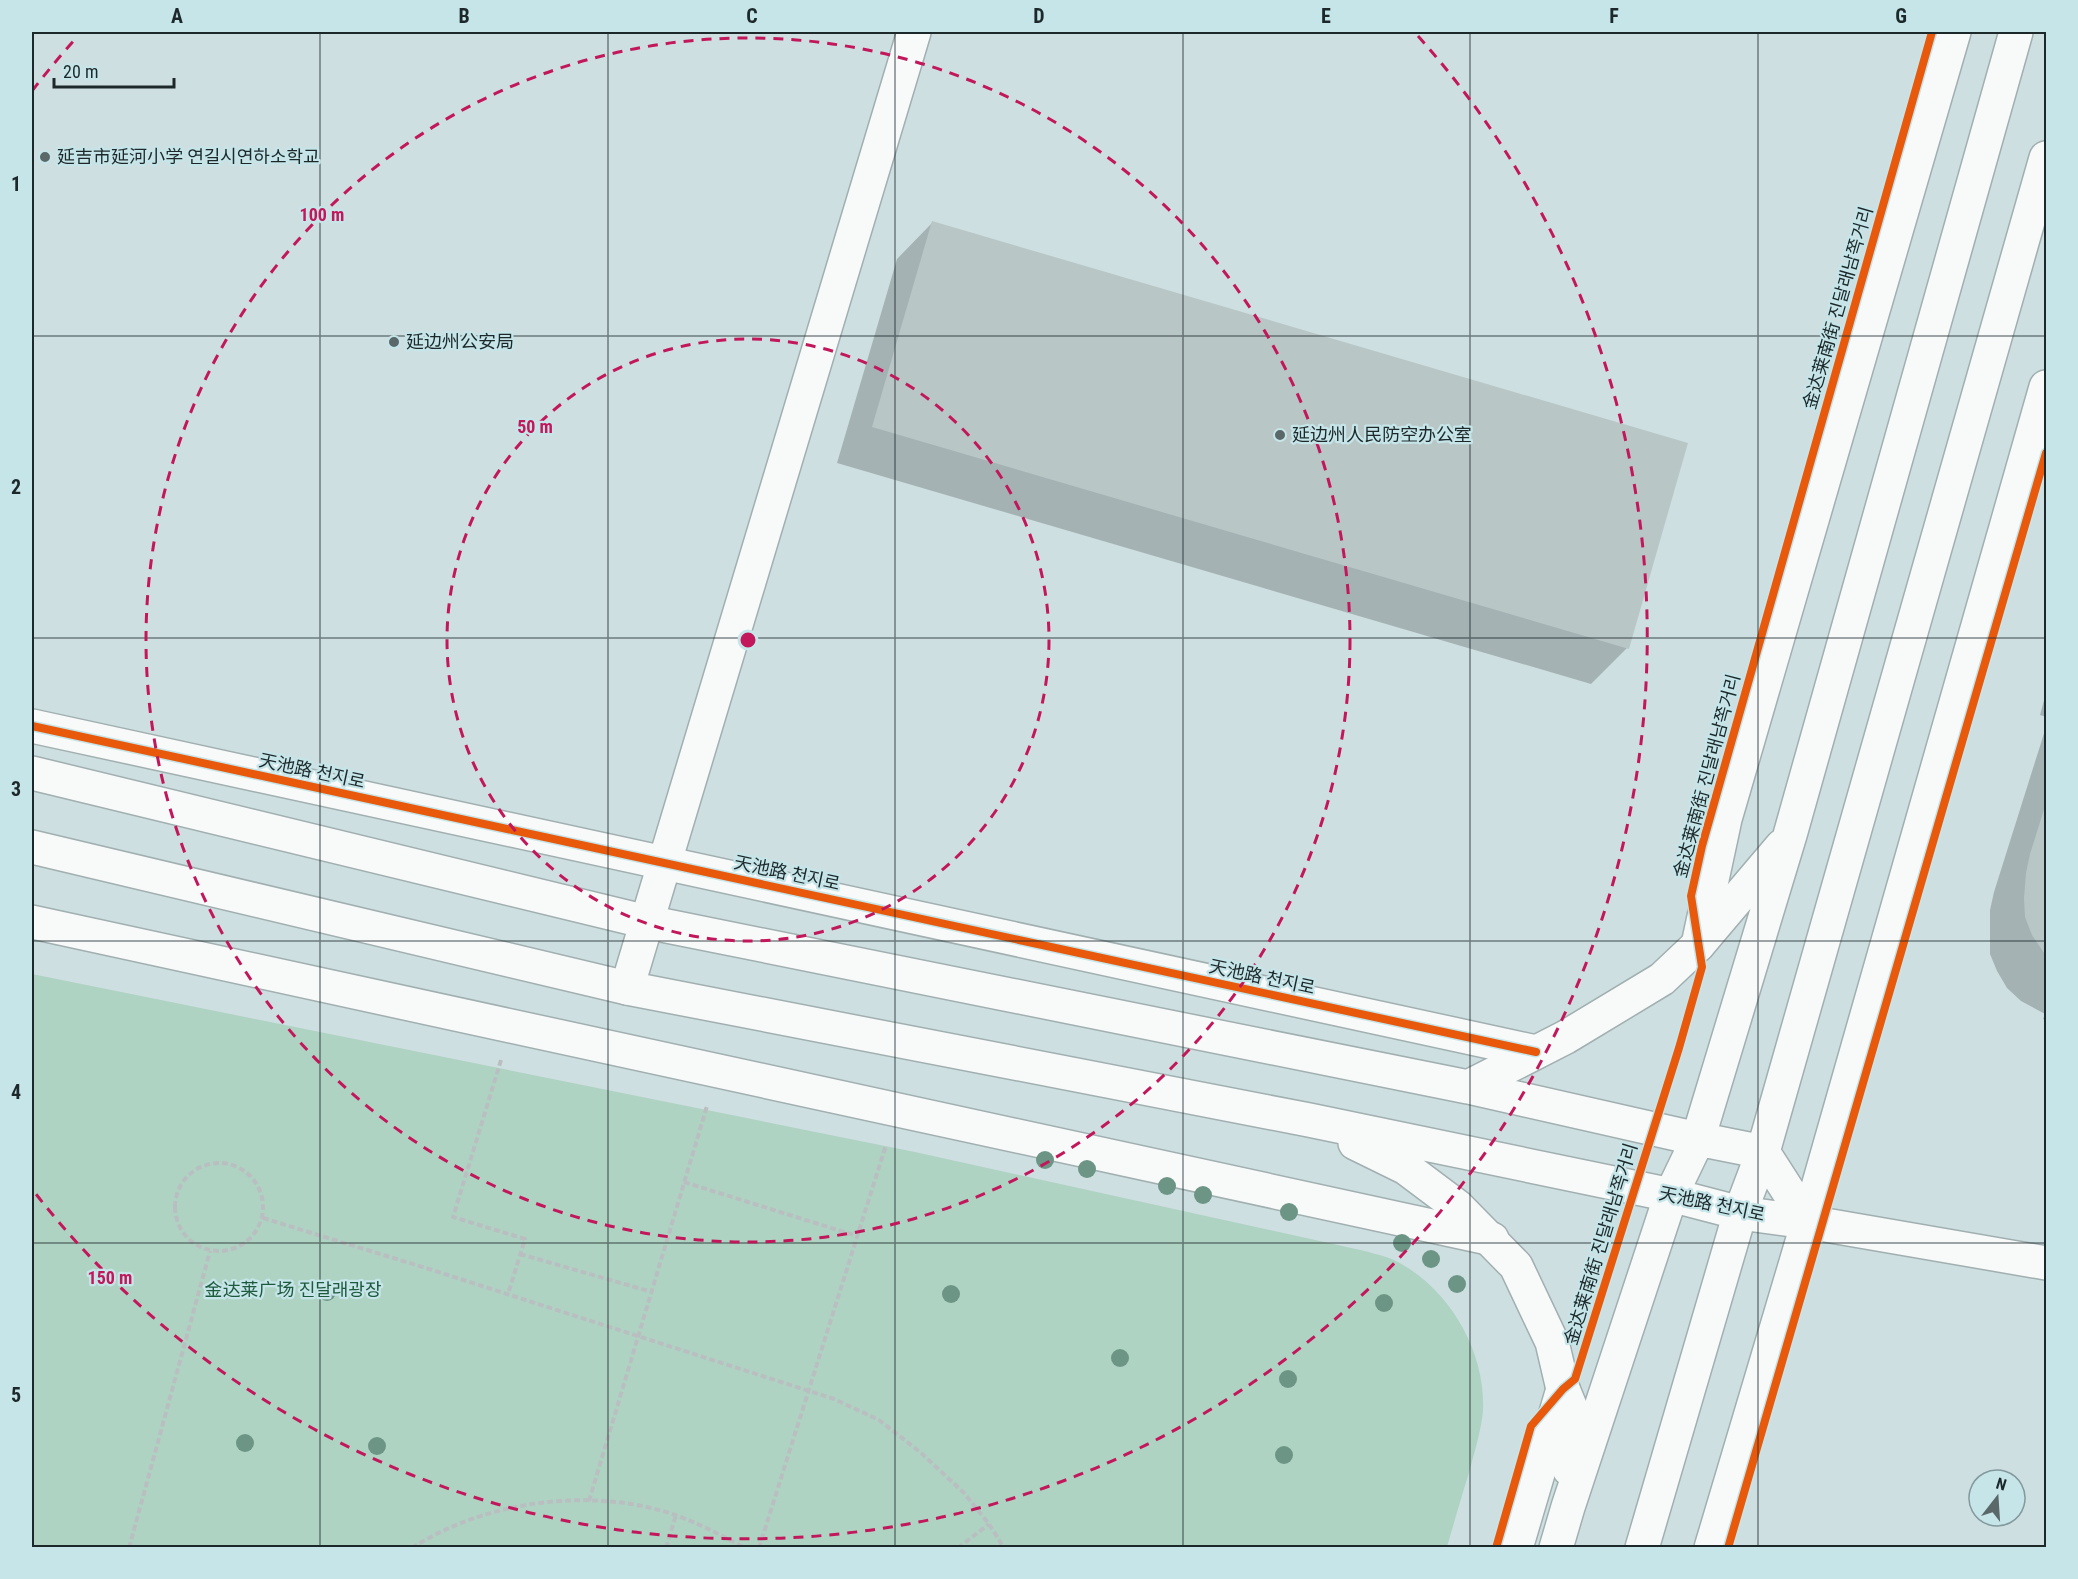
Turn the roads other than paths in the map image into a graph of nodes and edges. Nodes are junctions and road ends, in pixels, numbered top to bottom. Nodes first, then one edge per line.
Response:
1 (914, 32) edge
2 (1954, 32) edge
3 (2016, 32) edge
4 (2046, 158) edge
5 (2046, 387) edge
6 (32, 726) edge
7 (32, 773) edge
8 (1790, 835) junction
9 (32, 847) edge
10 (665, 862) junction
11 (32, 922) edge
12 (647, 922) junction
13 (1698, 945) junction
14 (627, 987) junction
15 (1536, 1052) junction
16 (1468, 1087) junction
17 (1309, 1120) junction
18 (1698, 1139) junction
19 (1762, 1152) junction
20 (1671, 1195) junction
21 (1740, 1213) junction
22 (1808, 1222) junction
23 (1492, 1239) junction
24 (2046, 1263) edge
25 (1563, 1389) junction
26 (1568, 1507) junction
27 (1516, 1548) edge
28 (1556, 1548) edge
29 (1642, 1548) edge
30 (1711, 1548) edge

1 - 10 main road
2 - 13 main road, 金达莱南街 진달래남쪽거리
3 - 8 main road
4 - 19 main road
5 - 22 main road
6 - 10 main road, 天池路 천지로
7 - 12 main road
8 - 13 main road
8 - 18 main road
9 - 14 main road, 天池路 천지로
10 - 12 main road
10 - 15 main road, 天池路 천지로
11 - 23 main road
12 - 14 main road
12 - 16 main road
13 - 15 main road
14 - 17 main road, 天池路 천지로
15 - 16 main road
16 - 18 main road
17 - 20 main road, 天池路 천지로
17 - 23 main road
18 - 19 main road
18 - 20 main road
19 - 21 main road
19 - 22 main road, 天池路 천지로
20 - 21 main road, 天池路 천지로
20 - 26 main road
21 - 22 main road, 天池路 천지로
21 - 29 main road
22 - 24 main road, 天池路 천지로
22 - 30 main road
23 - 25 main road
25 - 26 main road
25 - 27 main road
26 - 28 main road

